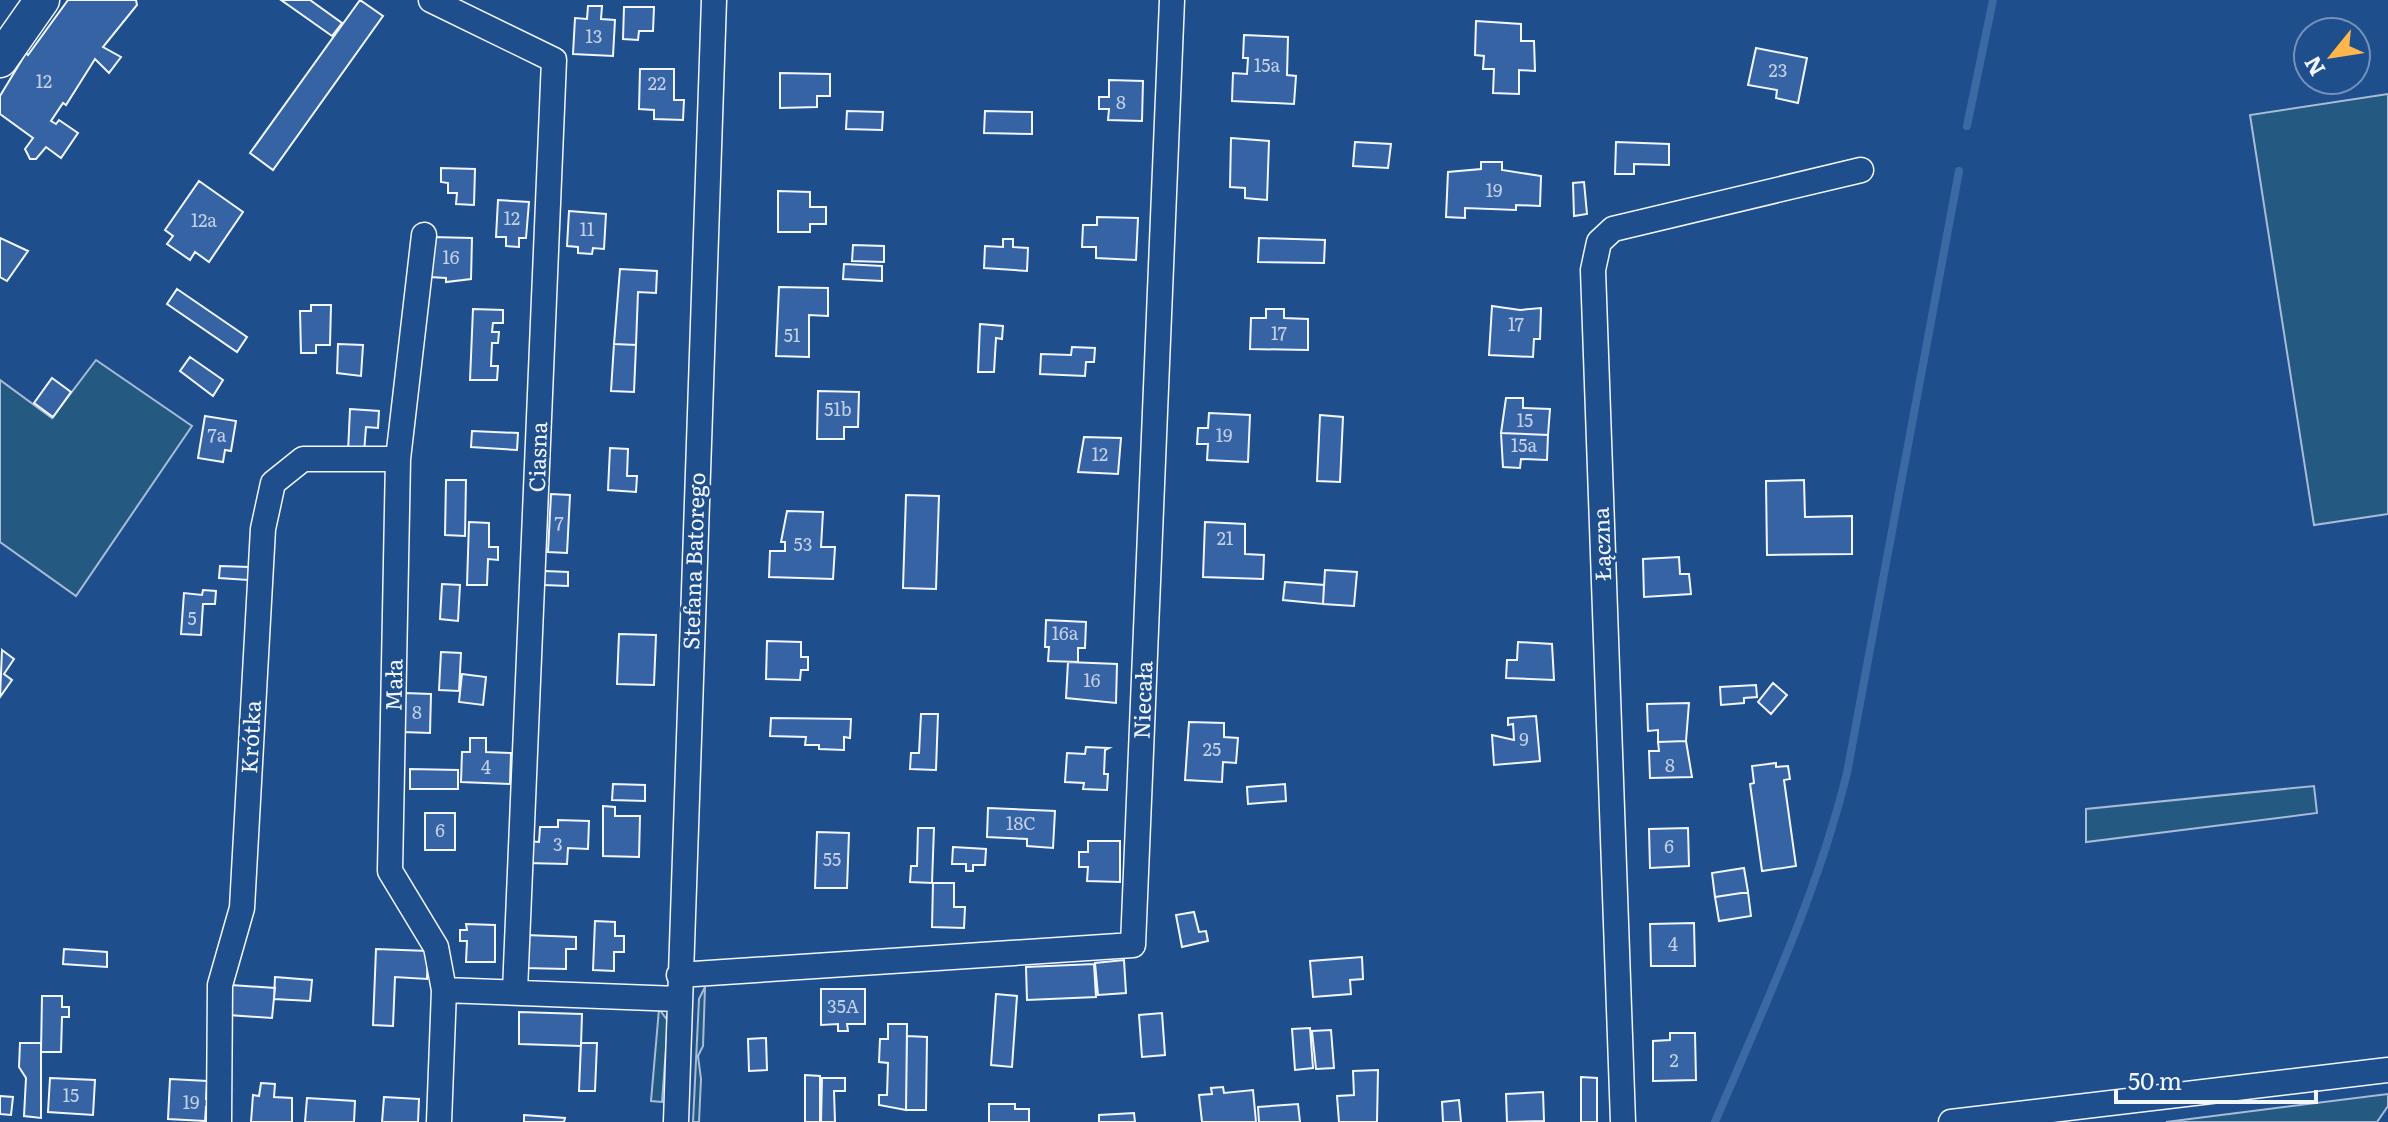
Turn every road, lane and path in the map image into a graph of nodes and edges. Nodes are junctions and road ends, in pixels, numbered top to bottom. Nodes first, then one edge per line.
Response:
1 (42, 0) edge
2 (431, 0) edge
3 (714, 0) edge
4 (1172, 0) edge
5 (0, 60) edge
6 (1861, 170) dead end
7 (424, 235) dead end
8 (398, 459) junction
9 (679, 987) junction
10 (444, 990) junction
11 (515, 991) junction
12 (2388, 1070) edge
13 (219, 1122) edge
14 (439, 1122) edge
15 (676, 1122) edge
16 (1623, 1122) edge
17 (1951, 1122) edge

1 - 5 street
2 - 11 street, Ciasna
3 - 9 street, Stefana Batorego
4 - 9 street, Niecała
6 - 16 street, Łączna
7 - 8 street, Mała
8 - 10 street, Mała
8 - 13 street, Krótka
9 - 11 street
9 - 15 street, Stefana Batorego
10 - 11 street
10 - 14 street, Mała
12 - 17 street

